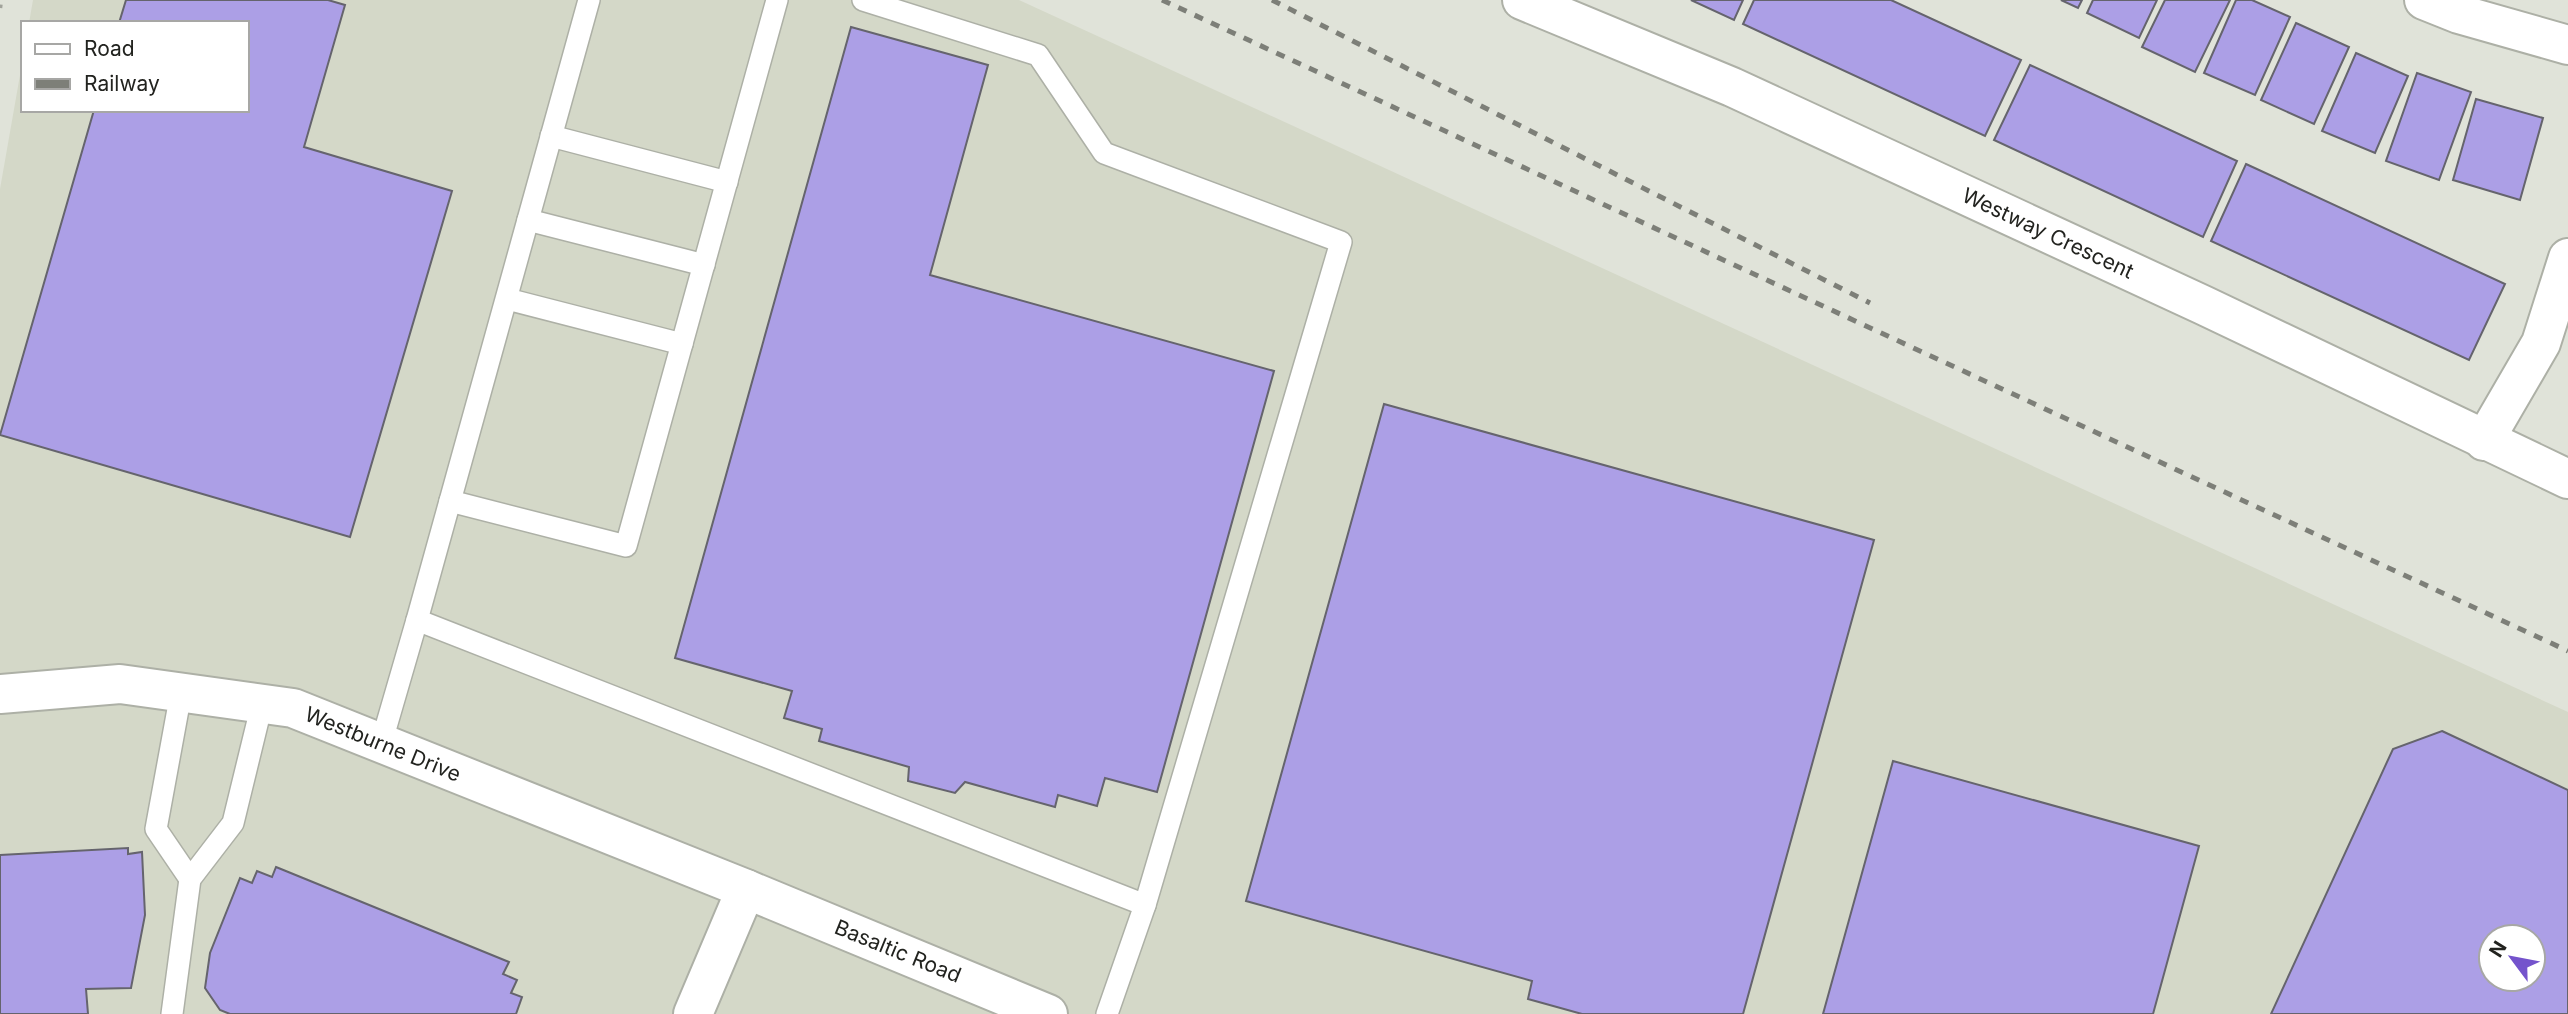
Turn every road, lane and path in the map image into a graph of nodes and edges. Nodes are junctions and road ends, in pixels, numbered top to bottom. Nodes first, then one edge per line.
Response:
1 (1, 0) edge
2 (589, 0) edge
3 (777, 0) edge
4 (863, 0) edge
5 (1522, 0) edge
6 (2424, 0) edge
7 (0, 8) edge
8 (2568, 45) edge
9 (551, 136) junction
10 (727, 183) junction
11 (528, 220) junction
12 (2568, 258) edge
13 (704, 265) junction
14 (507, 299) junction
15 (682, 344) junction
16 (2484, 441) junction
17 (2568, 479) edge
18 (450, 501) junction
19 (417, 620) junction
20 (181, 693) junction
21 (0, 694) edge
22 (262, 704) junction
23 (381, 744) junction
24 (190, 879) junction
25 (746, 889) junction
26 (1145, 905) junction
27 (172, 1014) edge
28 (693, 1014) edge
29 (1048, 1014) edge
30 (1107, 1014) edge

1 - 7 path
2 - 9 lane
3 - 10 lane
4 - 26 lane
5 - 16 street, Westway Crescent
6 - 8 street
9 - 10 lane
9 - 11 lane
10 - 13 lane
11 - 13 lane
11 - 14 lane
12 - 16 street
13 - 15 lane
14 - 15 lane
14 - 18 lane
15 - 18 lane
16 - 17 street, Westway Crescent
18 - 19 lane
19 - 23 lane
19 - 26 lane
20 - 21 street, Westburne Drive
20 - 22 street, Westburne Drive
20 - 24 lane
22 - 23 street, Westburne Drive
22 - 24 lane
23 - 25 street, Westburne Drive
24 - 27 lane
25 - 28 street
25 - 29 street, Basaltic Road
26 - 30 lane

